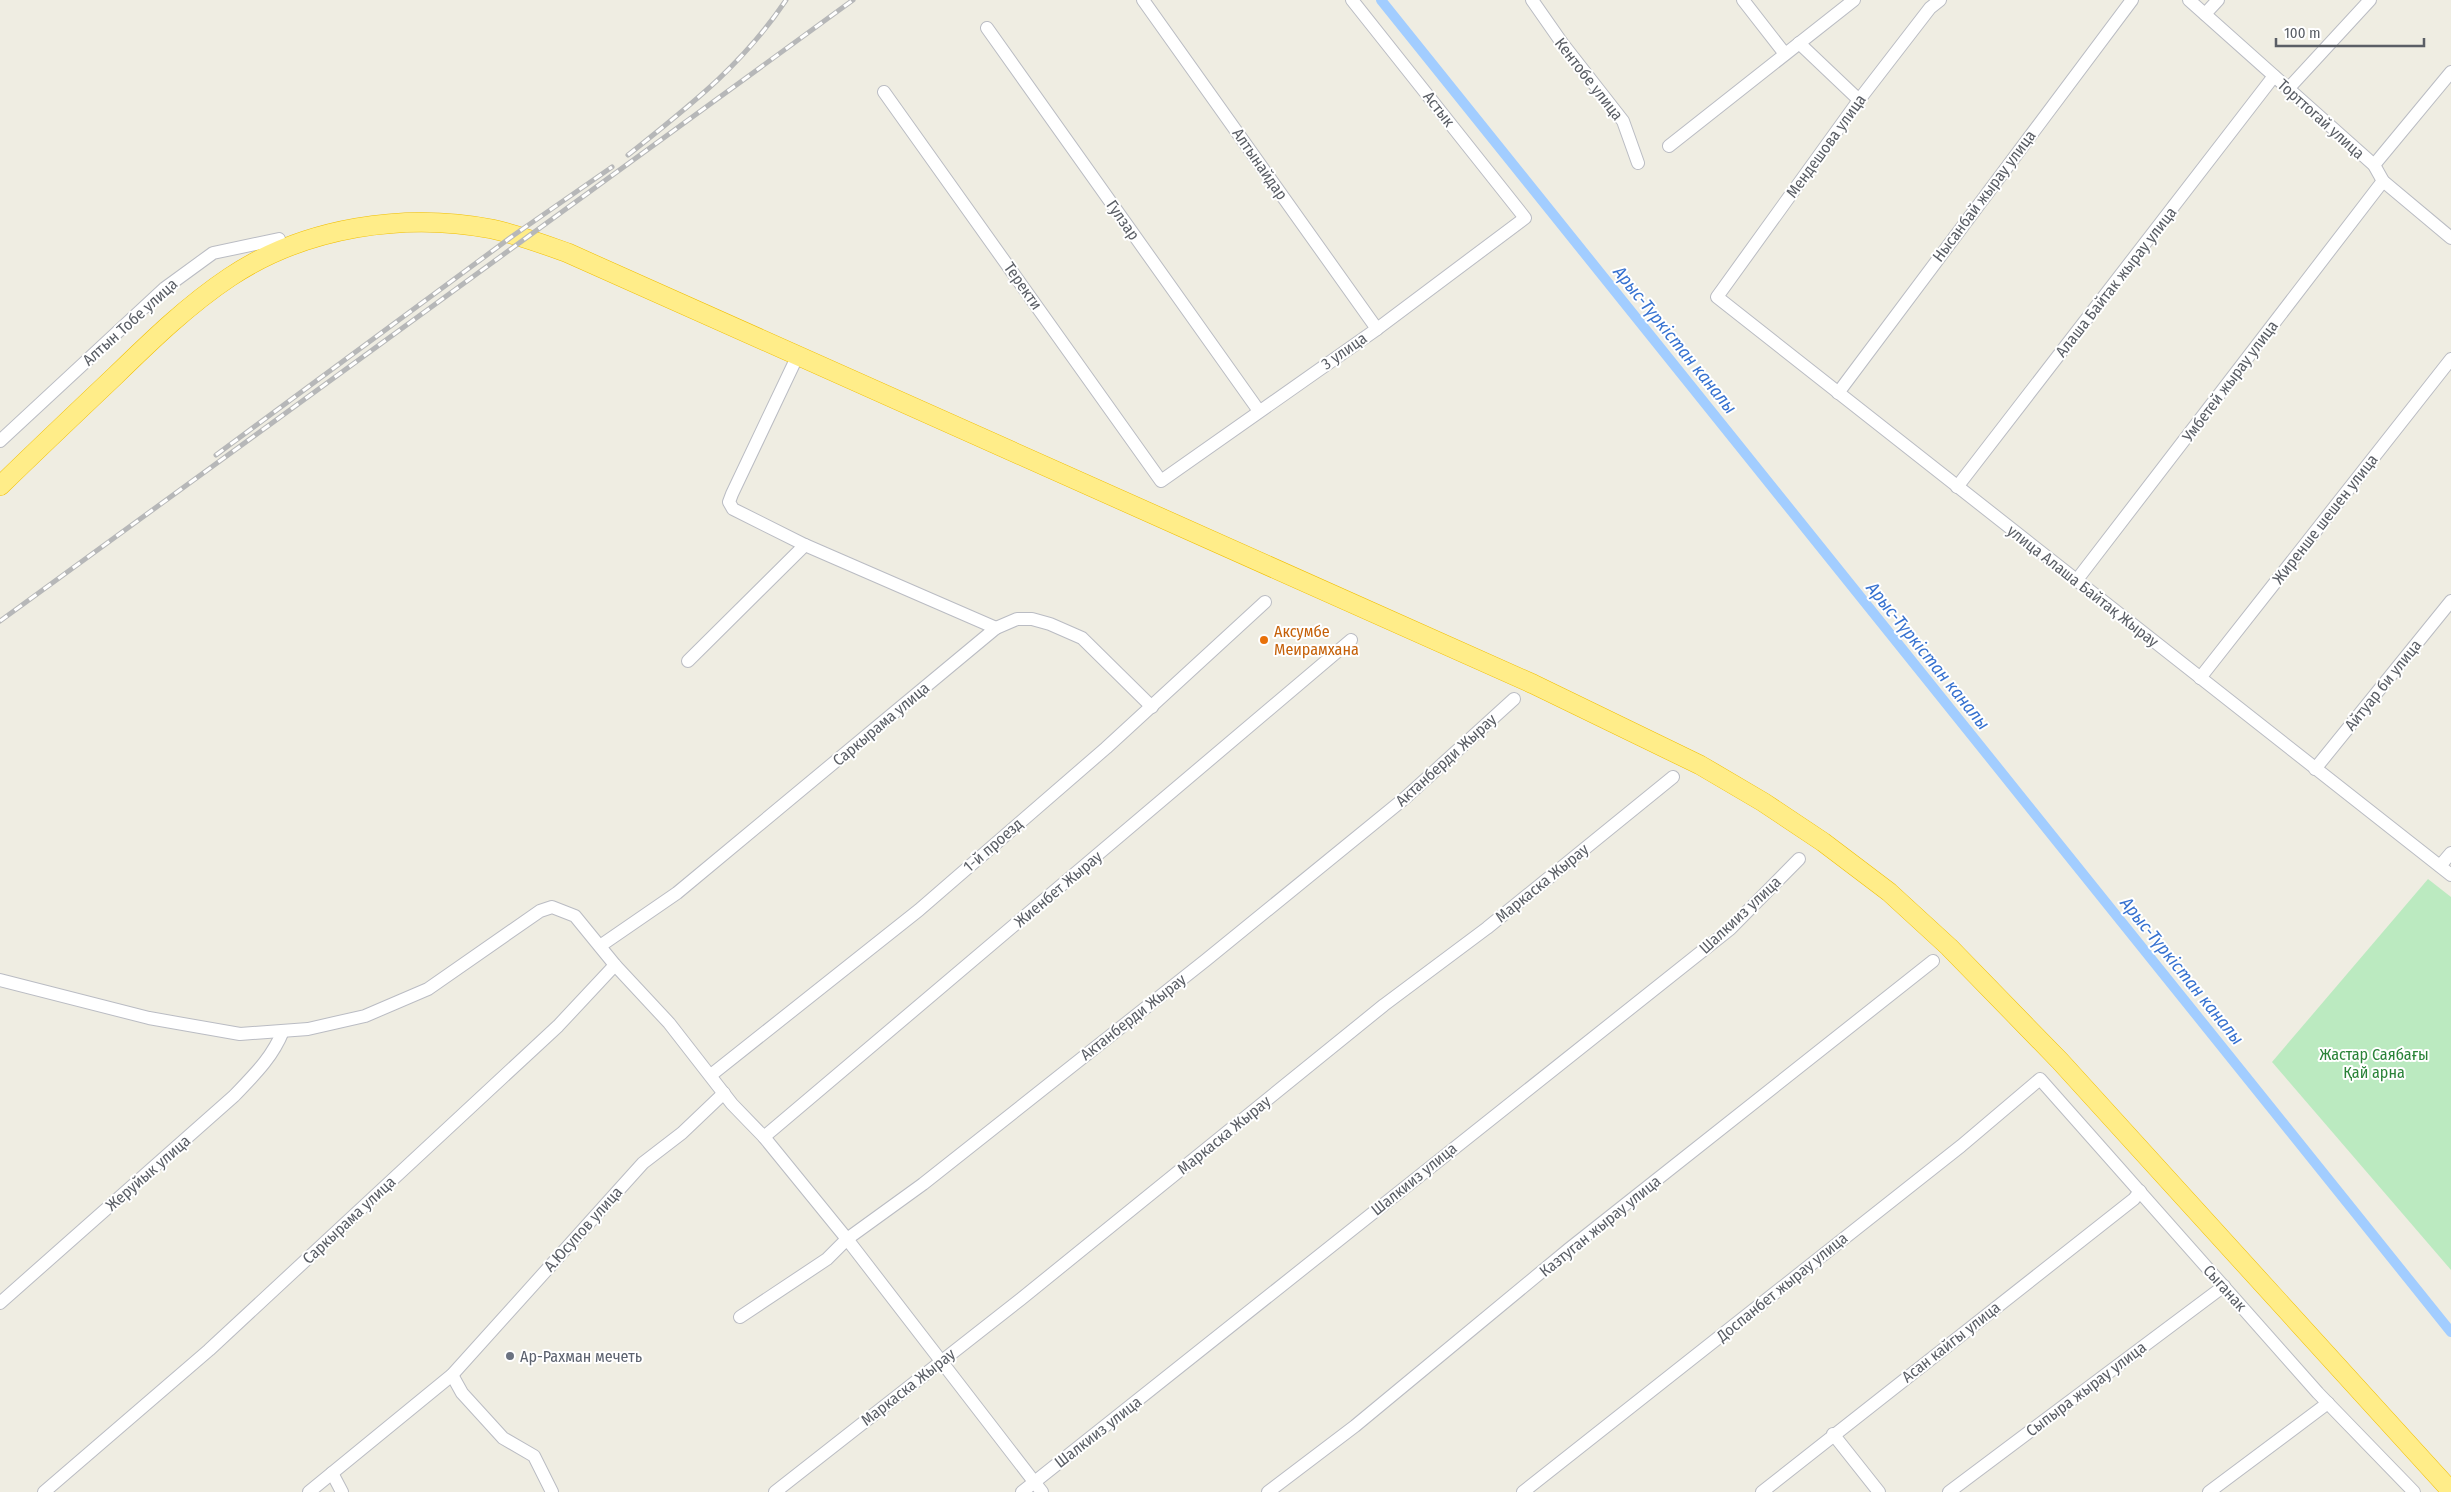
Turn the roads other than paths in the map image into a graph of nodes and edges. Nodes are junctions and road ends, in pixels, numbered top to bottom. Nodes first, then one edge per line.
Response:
1 (1143, 0) edge
2 (1352, 0) edge
3 (1532, 0) edge
4 (1743, 0) edge
5 (1854, 0) edge
6 (1940, 0) edge
7 (2132, 0) edge
8 (2190, 0) edge
9 (2218, 0) edge
10 (2370, 0) edge
11 (2205, 14) junction
12 (987, 28) dead end
13 (1799, 43) junction
14 (1785, 54) junction
15 (2451, 72) edge
16 (2274, 76) junction
17 (2288, 89) junction
18 (884, 92) dead end
19 (1859, 100) junction
20 (1669, 146) dead end
21 (1638, 163) dead end
22 (2374, 166) junction
23 (2383, 181) junction
24 (1525, 218) joint
25 (2451, 238) edge
26 (279, 239) junction
27 (1717, 297) joint
28 (1377, 328) junction
29 (798, 355) junction
30 (2451, 359) edge
31 (1838, 393) junction
32 (1259, 411) junction
33 (0, 441) edge
34 (0, 468) edge
35 (1161, 481) joint
36 (0, 486) edge
37 (1957, 487) junction
38 (805, 545) junction
39 (2076, 581) junction
40 (2451, 601) edge
41 (1266, 602) dead end
42 (996, 628) junction
43 (1351, 640) dead end
44 (688, 661) dead end
45 (2200, 678) junction
46 (1514, 699) dead end
47 (1152, 707) junction
48 (2315, 769) junction
49 (1673, 777) dead end
50 (2451, 852) edge
51 (1799, 859) dead end
52 (2440, 866) junction
53 (2451, 875) edge
54 (600, 946) junction
55 (1933, 961) dead end
56 (615, 965) junction
57 (0, 980) edge
58 (283, 1031) junction
59 (711, 1075) junction
60 (2040, 1079) joint
61 (724, 1093) junction
62 (764, 1137) junction
63 (2140, 1191) junction
64 (847, 1239) junction
65 (2224, 1286) junction
66 (0, 1304) edge
67 (740, 1317) dead end
68 (940, 1362) junction
69 (452, 1375) junction
70 (2328, 1403) junction
71 (1833, 1434) junction
72 (2451, 1472) edge
73 (332, 1473) junction
74 (1034, 1482) junction
75 (2451, 1491) edge
76 (44, 1492) edge
77 (309, 1492) edge
78 (342, 1492) edge
79 (552, 1492) edge
80 (775, 1492) edge
81 (1022, 1492) edge
82 (1042, 1492) edge
83 (1268, 1492) edge
84 (1523, 1492) edge
85 (1762, 1492) edge
86 (1879, 1492) edge
87 (1949, 1492) edge
88 (2209, 1492) edge
89 (2414, 1492) edge

1 - 28 street, Алтынайдар
2 - 24 street, Астык
3 - 21 street, Кентобе улица
4 - 14 street
5 - 13 street
6 - 19 street, Мендешова улица
7 - 31 street, Нысанбай жырау улица
8 - 11 street, Торттогай улица
9 - 11 street
10 - 17 street
11 - 16 street, Торттогай улица
12 - 32 street, Гулзар
13 - 14 street
13 - 19 street
14 - 20 street
15 - 22 street
16 - 17 street, Торттогай улица
16 - 37 street, Алаша Байтак жырау улица
17 - 22 street, Торттогай улица
18 - 35 street, Теректи
19 - 27 street, Мендешова улица
22 - 23 street, Торттогай улица
23 - 25 street, Торттогай улица
23 - 39 street, Умбетей жырау улица
24 - 28 street, 3 улица
26 - 33 street, Алтын Тобе улица
26 - 34 highway
26 - 72 highway
27 - 31 street, улица Алаша Байтақ Жырау
28 - 32 street, 3 улица
29 - 36 highway
29 - 38 street
29 - 75 highway
30 - 45 street, Жиренше шешен улица
31 - 37 street, улица Алаша Байтақ Жырау
32 - 35 street, 3 улица
37 - 39 street, улица Алаша Байтақ Жырау
38 - 42 street
38 - 44 street
39 - 45 street, улица Алаша Байтақ Жырау
40 - 48 street, Айтуар би улица
41 - 47 street, 1-й проезд
42 - 47 street, Саркырама улица
42 - 54 street, Саркырама улица
43 - 62 street, Жиенбет Жырау
45 - 48 street, улица Алаша Байтақ Жырау
46 - 64 street, Актанберди Жырау
47 - 59 street, 1-й проезд
48 - 52 street, улица Алаша Байтақ Жырау
49 - 68 street, Маркаска Жырау
50 - 52 street
51 - 74 street, Шалкииз улица
52 - 53 street, улица Алаша Байтақ Жырау
54 - 56 street
54 - 58 street
55 - 83 street, Казтуган жырау улица
56 - 59 street
56 - 76 street, Саркырама улица
57 - 58 street
58 - 66 street, Жеруйык улица
59 - 61 street
60 - 63 street, Сыганак
60 - 84 street, Доспанбет жырау улица
61 - 62 street
61 - 69 street, А.Юсупов улица
62 - 64 street
63 - 65 street, Сыганак
63 - 71 street, Асан кайгы улица
64 - 67 street, Актанберди Жырау
64 - 68 street
65 - 70 street, Сыганак
65 - 87 street, Сыпыра жырау улица
68 - 74 street
68 - 80 street, Маркаска Жырау
69 - 73 street, А.Юсупов улица
69 - 79 street
70 - 88 street
70 - 89 street, Сыганак
71 - 85 street, Асан кайгы улица
71 - 86 street
73 - 77 street, А.Юсупов улица
73 - 78 street
74 - 81 street, Шалкииз улица
74 - 82 street

